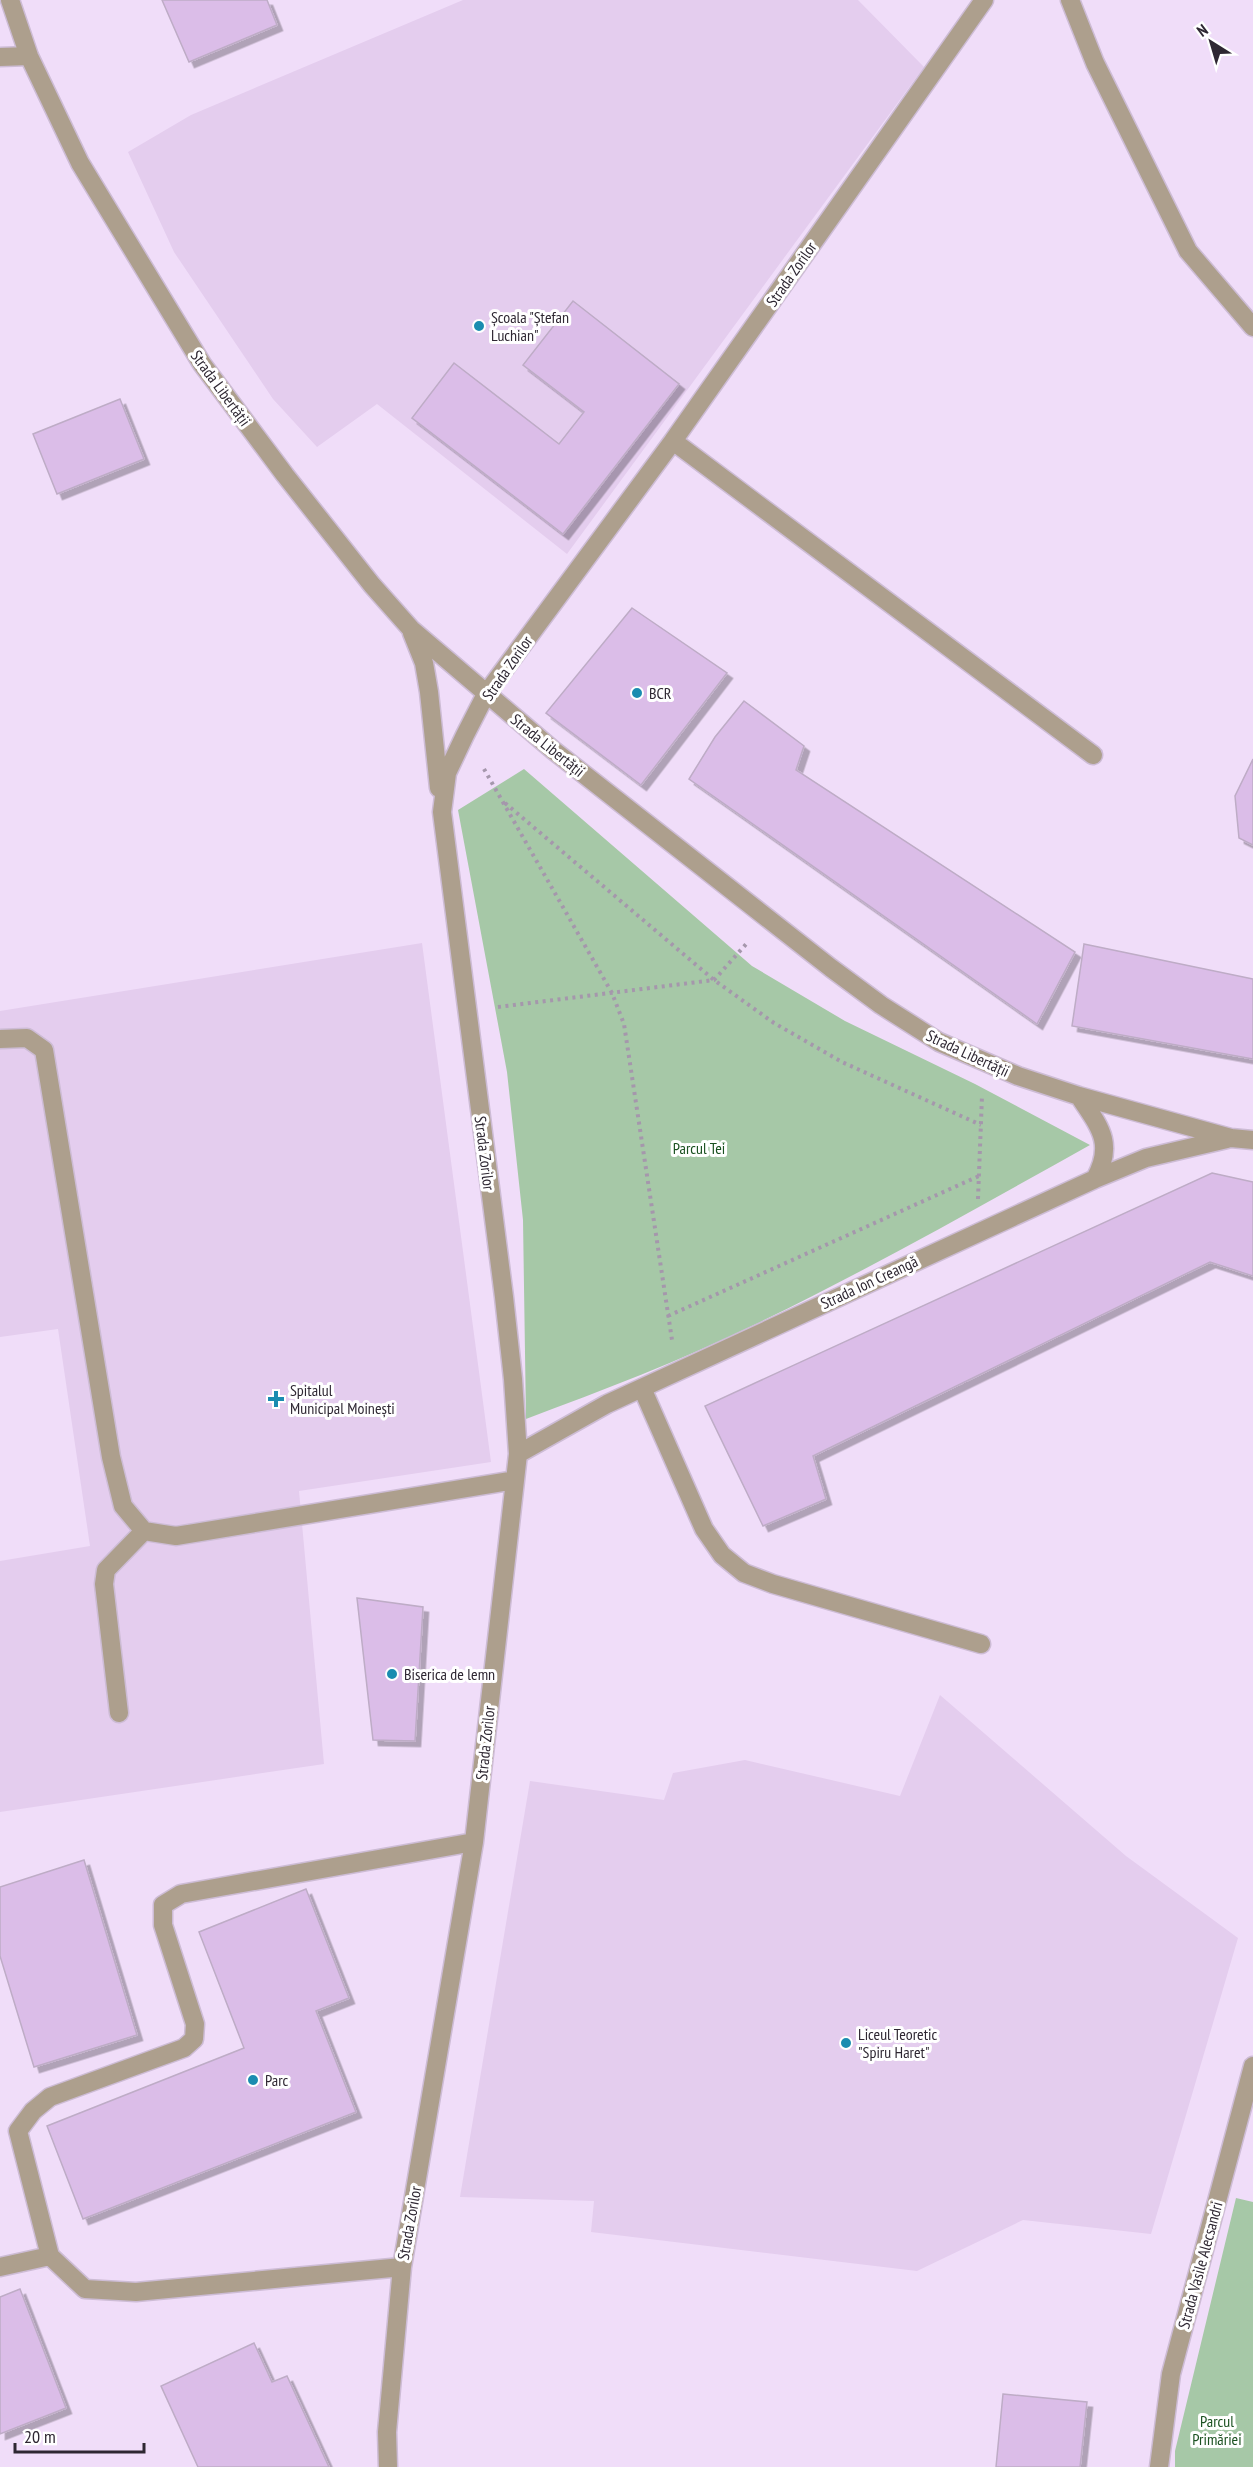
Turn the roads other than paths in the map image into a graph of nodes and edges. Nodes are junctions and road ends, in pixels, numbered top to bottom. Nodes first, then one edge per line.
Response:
1 (10, 0) edge
2 (984, 0) edge
3 (1070, 0) edge
4 (29, 56) junction
5 (0, 57) edge
6 (1253, 327) edge
7 (673, 441) junction
8 (411, 629) junction
9 (486, 694) junction
10 (1092, 755) dead end
11 (442, 812) junction
12 (0, 1039) edge
13 (1078, 1096) junction
14 (1231, 1138) junction
15 (1253, 1140) edge
16 (1095, 1179) junction
17 (642, 1388) junction
18 (518, 1454) junction
19 (515, 1480) junction
20 (144, 1531) junction
21 (981, 1644) dead end
22 (119, 1713) dead end
23 (474, 1842) junction
24 (1253, 2066) edge
25 (50, 2256) junction
26 (0, 2267) edge
27 (402, 2267) junction
28 (388, 2467) edge
29 (1159, 2467) edge

1 - 4 street, Strada Libertății
2 - 7 street, Strada Zorilor
3 - 6 street
4 - 5 street
4 - 8 street, Strada Libertății
7 - 9 street, Strada Zorilor
7 - 10 street
8 - 9 street, Strada Libertății
8 - 11 street
9 - 11 street, Strada Zorilor
9 - 13 street, Strada Libertății
11 - 18 street, Strada Zorilor
12 - 20 street
13 - 14 street, Strada Libertății
13 - 16 street
14 - 15 street, Strada Libertății
14 - 16 street, Strada Ion Creangă
16 - 17 street, Strada Ion Creangă
17 - 18 street, Strada Ion Creangă
17 - 21 street
18 - 19 street, Strada Zorilor
19 - 20 street
19 - 23 street, Strada Zorilor
20 - 22 street
23 - 25 street
23 - 27 street, Strada Zorilor
24 - 29 street, Strada Vasile Alecsandri
25 - 26 street
25 - 27 street
27 - 28 street, Strada Zorilor

